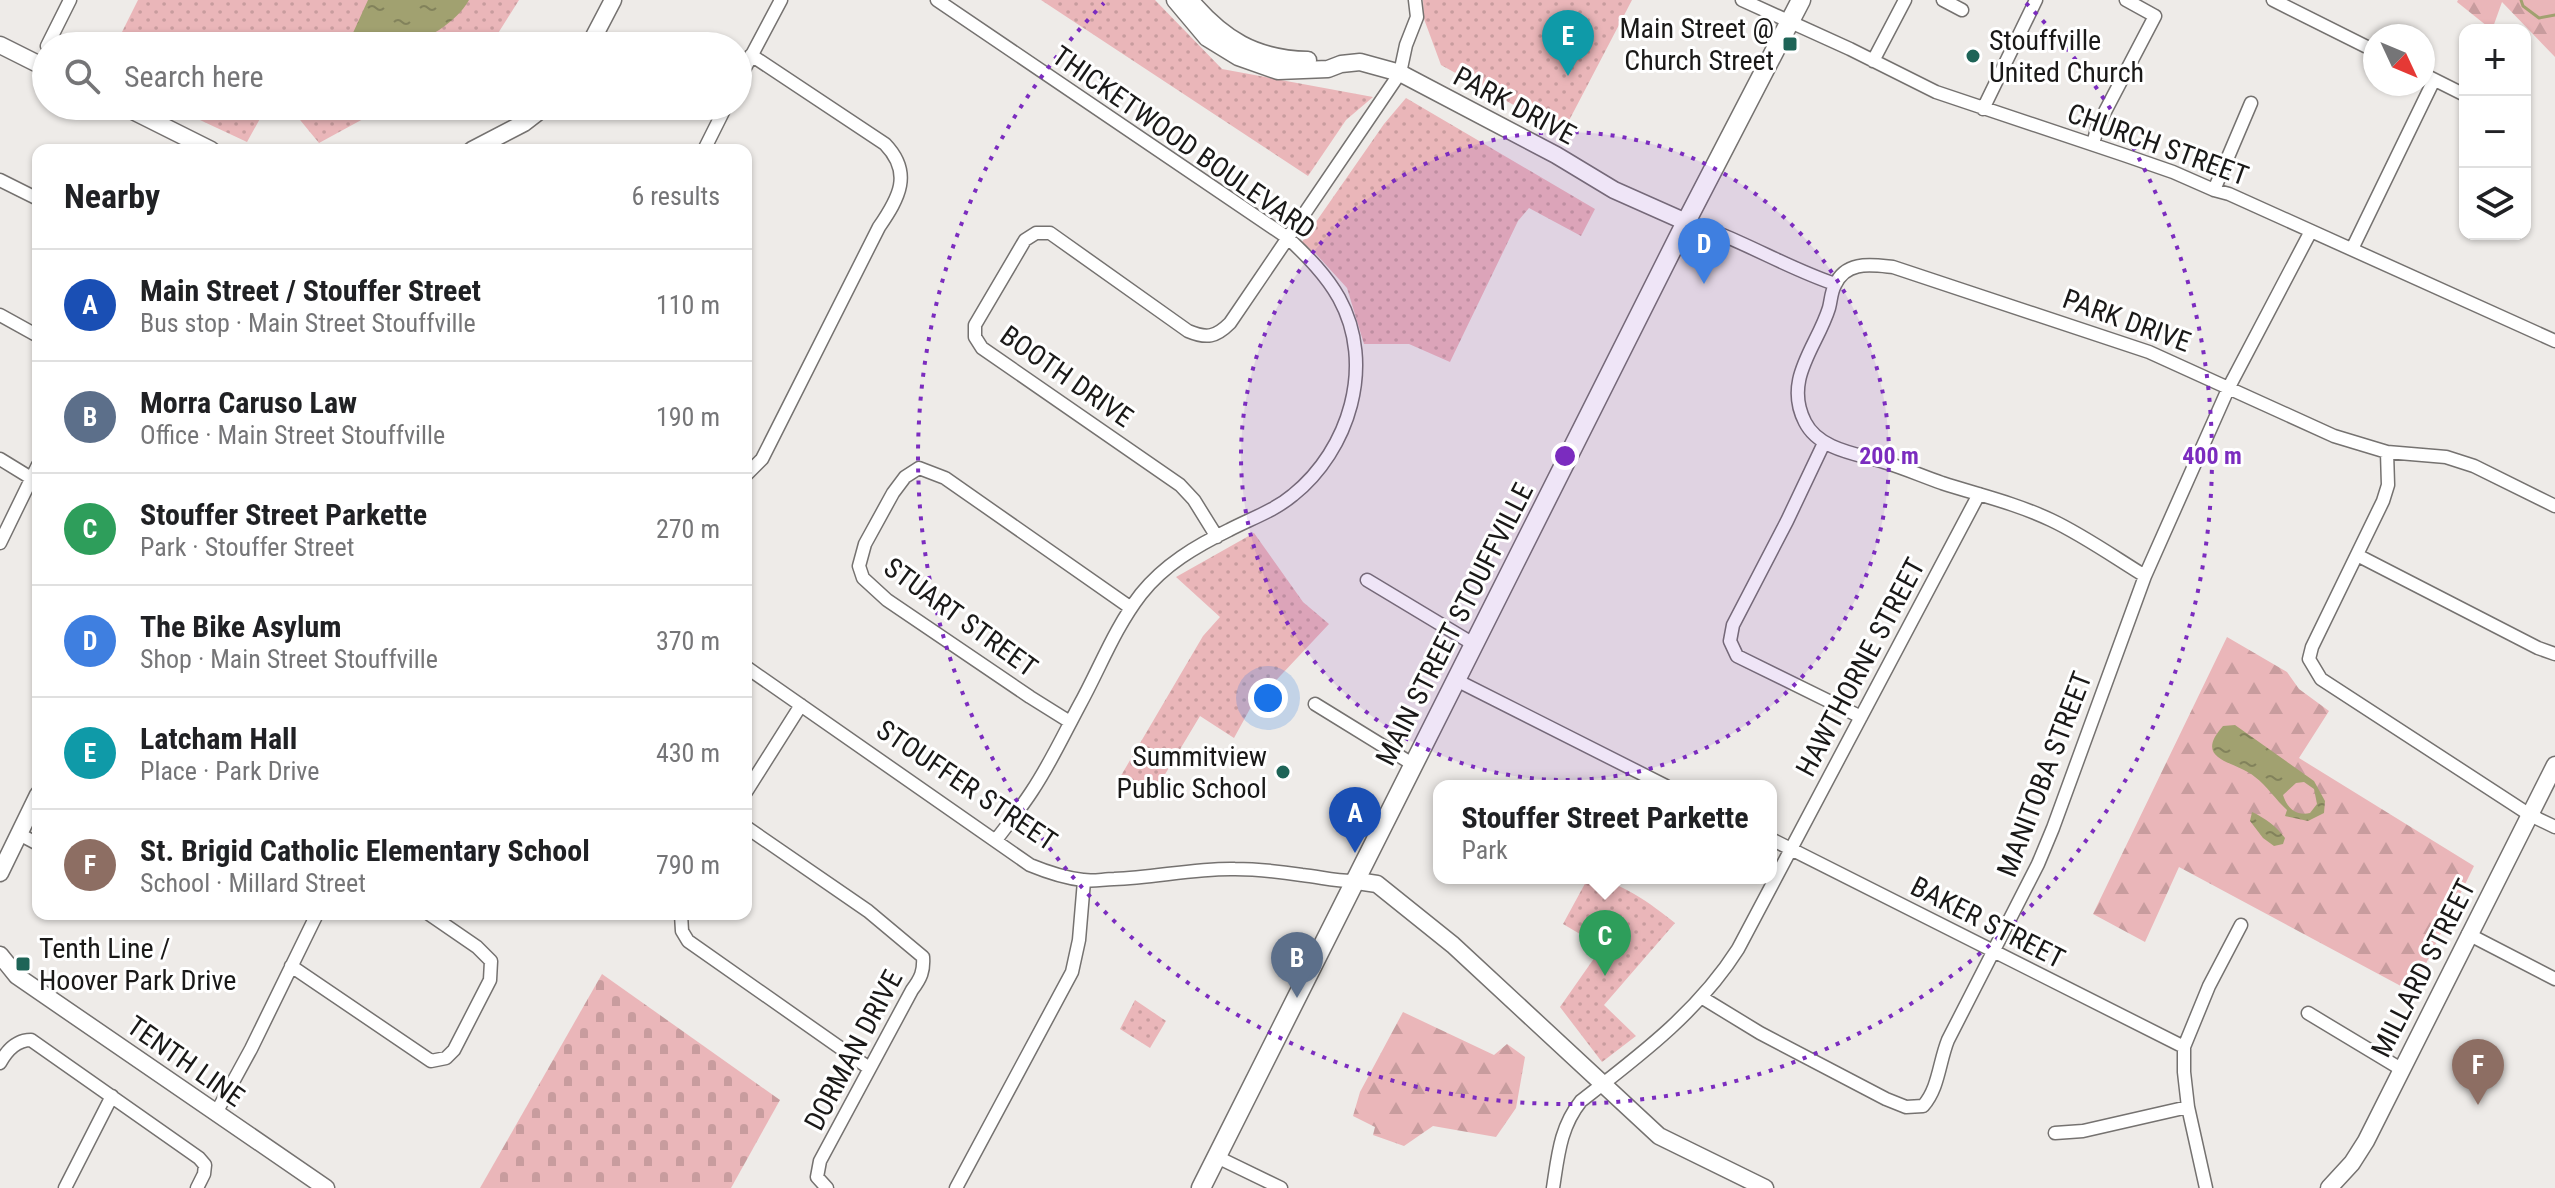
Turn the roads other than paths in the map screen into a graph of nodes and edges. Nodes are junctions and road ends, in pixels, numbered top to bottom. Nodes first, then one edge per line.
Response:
1 (70, 0) edge
2 (613, 0) edge
3 (781, 0) edge
4 (937, 0) edge
5 (1175, 0) edge
6 (1190, 0) edge
7 (1415, 0) edge
8 (1742, 0) edge
9 (1801, 0) edge
10 (1905, 0) edge
11 (1943, 0) edge
12 (2036, 0) edge
13 (2126, 0) edge
14 (2273, 0) edge
15 (1962, 10) dead end
16 (1790, 21) junction
17 (54, 32) edge
18 (596, 32) edge
19 (0, 45) edge
20 (2363, 45) edge
21 (752, 53) edge
22 (752, 56) edge
23 (32, 61) edge
24 (1873, 61) junction
25 (1341, 64) junction
26 (1400, 73) junction
27 (2435, 80) edge
28 (2459, 92) edge
29 (2420, 96) edge
30 (2251, 103) dead end
31 (1983, 109) junction
32 (149, 120) edge
33 (528, 120) edge
34 (719, 120) edge
35 (194, 144) edge
36 (484, 144) edge
37 (707, 144) edge
38 (2093, 144) junction
39 (0, 180) edge
40 (2214, 190) junction
41 (32, 196) edge
42 (1686, 222) junction
43 (2311, 231) junction
44 (1288, 238) junction
45 (2352, 249) junction
46 (1835, 284) junction
47 (0, 315) edge
48 (32, 333) edge
49 (2555, 341) edge
50 (2229, 387) junction
51 (1824, 443) junction
52 (2387, 452) junction
53 (0, 459) edge
54 (752, 471) edge
55 (31, 478) joint
56 (1979, 494) junction
57 (2555, 506) edge
58 (1217, 537) junction
59 (0, 543) edge
60 (2357, 555) junction
61 (2145, 576) junction
62 (1367, 580) dead end
63 (1131, 608) junction
64 (1475, 645) junction
65 (2555, 654) edge
66 (752, 671) edge
67 (1458, 681) junction
68 (1315, 704) dead end
69 (801, 705) junction
70 (1861, 717) junction
71 (1070, 722) junction
72 (1414, 765) junction
73 (2555, 765) edge
74 (1654, 780) edge
75 (752, 783) edge
76 (32, 807) edge
77 (2530, 815) junction
78 (2555, 827) edge
79 (752, 831) edge
80 (19, 834) junction
81 (996, 840) junction
82 (32, 841) edge
83 (1777, 842) edge
84 (1791, 849) junction
85 (0, 873) edge
86 (1777, 875) edge
87 (1084, 881) junction
88 (1357, 881) junction
89 (1772, 884) edge
90 (314, 920) edge
91 (438, 920) edge
92 (681, 920) edge
93 (2241, 925) dead end
94 (2468, 934) junction
95 (1994, 951) junction
96 (0, 955) edge
97 (291, 966) junction
98 (8, 975) edge
99 (2555, 979) edge
100 (1701, 997) junction
101 (2308, 1013) dead end
102 (2184, 1047) junction
103 (0, 1063) edge
104 (869, 1068) junction
105 (2401, 1069) junction
106 (1604, 1083) junction
107 (112, 1096) junction
108 (2188, 1107) junction
109 (216, 1113) junction
110 (2055, 1133) dead end
111 (1217, 1157) junction
112 (65, 1188) edge
113 (197, 1188) edge
114 (326, 1188) edge
115 (827, 1188) edge
116 (956, 1188) edge
117 (1201, 1188) edge
118 (1281, 1188) edge
119 (1553, 1188) edge
120 (1765, 1188) edge
121 (2206, 1188) edge
122 (2329, 1188) edge

1 - 17 street
2 - 18 street
3 - 21 street
4 - 44 street, THICKETWOOD BOULEVARD
5 - 25 street, PARK DRIVE
6 - 25 street, PARK DRIVE
7 - 26 street
8 - 16 street, CHURCH STREET
9 - 16 main road, MAIN STREET STOUFFVILLE
10 - 24 street
11 - 15 street
12 - 31 street
13 - 38 street
14 - 20 street
16 - 24 street, CHURCH STREET
16 - 42 main road, MAIN STREET STOUFFVILLE
19 - 23 street
22 - 54 street
24 - 31 street, CHURCH STREET
25 - 26 street, PARK DRIVE
26 - 42 street, PARK DRIVE
26 - 44 street
27 - 28 street
29 - 45 street
30 - 40 street
31 - 38 street, CHURCH STREET
32 - 35 street
33 - 36 street
34 - 37 street
38 - 40 street, CHURCH STREET
39 - 41 street
40 - 43 street, CHURCH STREET
42 - 46 street, PARK DRIVE
42 - 64 main road, MAIN STREET STOUFFVILLE
43 - 45 street, CHURCH STREET
43 - 50 street, MANITOBA STREET
44 - 58 street, THICKETWOOD BOULEVARD
44 - 58 street, BOOTH DRIVE
45 - 49 street, CHURCH STREET
46 - 50 street, PARK DRIVE
46 - 51 street
47 - 48 street
50 - 52 street, PARK DRIVE
50 - 61 street, MANITOBA STREET
51 - 56 street
51 - 70 street
52 - 57 street, PARK DRIVE
52 - 60 street
53 - 55 street
55 - 59 street
56 - 61 street
56 - 70 street, HAWTHORNE STREET
58 - 63 street, THICKETWOOD BOULEVARD
60 - 65 street
60 - 77 street
61 - 95 street, MANITOBA STREET
62 - 64 street
63 - 71 street, THICKETWOOD BOULEVARD
63 - 71 street, STUART STREET
64 - 67 main road, MAIN STREET STOUFFVILLE
66 - 69 street, STOUFFER STREET
67 - 72 main road, MAIN STREET STOUFFVILLE
67 - 74 street
68 - 72 street
69 - 75 street
69 - 81 street, STOUFFER STREET
70 - 84 street, HAWTHORNE STREET
71 - 81 street, THICKETWOOD BOULEVARD
72 - 88 main road, MAIN STREET STOUFFVILLE
73 - 77 street, MILLARD STREET
76 - 80 street
77 - 78 street
77 - 94 street, MILLARD STREET
79 - 104 street, DORMAN DRIVE
80 - 82 street
80 - 85 street
81 - 87 street, STOUFFER STREET
83 - 84 street, BAKER STREET
84 - 86 street, HAWTHORNE STREET
84 - 95 street, BAKER STREET
87 - 88 street, STOUFFER STREET
87 - 116 street
88 - 106 street, STOUFFER STREET
88 - 111 main road, MAIN STREET STOUFFVILLE
89 - 100 street, HAWTHORNE STREET
90 - 97 street
91 - 97 street
92 - 104 street
93 - 102 street
94 - 99 street
94 - 105 street, MILLARD STREET
95 - 100 street, MANITOBA STREET
95 - 102 street, BAKER STREET
96 - 98 street, TENTH LINE
97 - 109 street
98 - 109 street, TENTH LINE
100 - 106 street, HAWTHORNE STREET
101 - 105 street
102 - 108 street
103 - 107 street
104 - 115 street, DORMAN DRIVE
105 - 122 street, MILLARD STREET
106 - 119 street
106 - 120 street
107 - 112 street
107 - 113 street
108 - 110 street
108 - 121 street
109 - 114 street, TENTH LINE
111 - 117 main road, MAIN STREET STOUFFVILLE
111 - 118 street

